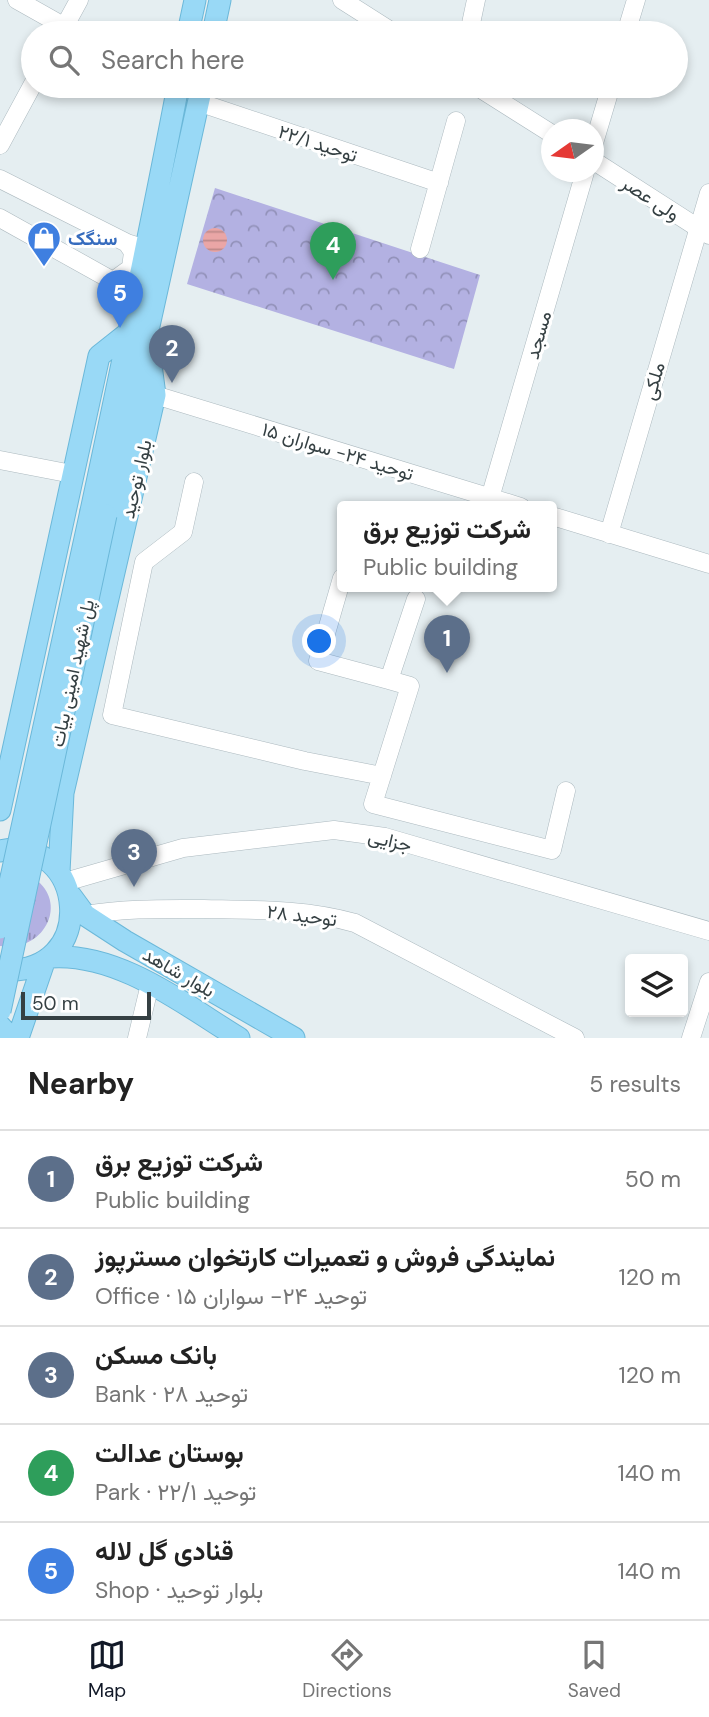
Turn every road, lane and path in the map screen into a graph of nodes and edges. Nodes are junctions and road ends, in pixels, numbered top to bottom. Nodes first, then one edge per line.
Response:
1 (17, 0) edge
2 (79, 0) edge
3 (195, 0) edge
4 (220, 0) edge
5 (342, 0) edge
6 (476, 0) edge
7 (636, 0) edge
8 (49, 21) edge
9 (68, 21) edge
10 (191, 21) edge
11 (216, 21) edge
12 (375, 21) edge
13 (472, 21) edge
14 (630, 21) edge
15 (26, 98) edge
16 (176, 98) edge
17 (199, 98) edge
18 (211, 98) edge
19 (495, 98) edge
20 (607, 98) edge
21 (601, 119) edge
22 (456, 121) dead end
23 (541, 128) edge
24 (0, 145) edge
25 (604, 168) edge
26 (0, 179) edge
27 (582, 182) edge
28 (439, 183) junction
29 (709, 193) edge
30 (0, 218) edge
31 (703, 231) edge
32 (127, 243) junction
33 (147, 249) junction
34 (420, 249) dead end
35 (113, 281) junction
36 (137, 290) junction
37 (138, 334) junction
38 (155, 395) junction
39 (0, 460) edge
40 (72, 474) junction
41 (194, 482) dead end
42 (490, 498) junction
43 (500, 501) edge
44 (98, 513) junction
45 (557, 518) edge
46 (609, 534) junction
47 (118, 555) junction
48 (144, 562) junction
49 (709, 564) edge
50 (338, 592) edge
51 (416, 599) dead end
52 (389, 680) junction
53 (382, 776) junction
54 (8, 778) junction
55 (566, 792) dead end
56 (64, 793) junction
57 (0, 810) edge
58 (0, 851) edge
59 (65, 883) junction
60 (85, 915) junction
61 (0, 928) edge
62 (709, 931) edge
63 (121, 939) junction
64 (47, 959) junction
65 (113, 967) junction
66 (0, 970) edge
67 (709, 982) edge
68 (149, 984) junction
69 (0, 1011) edge
70 (0, 1026) edge
71 (11, 1038) edge
72 (18, 1038) edge
73 (137, 1038) edge
74 (239, 1038) edge
75 (294, 1038) edge
76 (575, 1038) edge
77 (691, 1038) edge

1 - 8 street
2 - 9 street
3 - 10 main road
4 - 11 main road
5 - 12 street
6 - 13 street
7 - 14 street
15 - 24 street
16 - 33 main road, بلوار توحید
17 - 37 main road, بلوار توحید
18 - 28 street, توحید ۲۲/۱
19 - 23 street
20 - 21 street
22 - 28 street
25 - 31 street, ولی عصر
26 - 32 street
27 - 42 street, مسجد
28 - 34 street
29 - 31 street, ملکی
30 - 35 street
31 - 46 street, ملکی
32 - 33 street
32 - 35 street
33 - 36 main road, بلوار توحید
35 - 36 street
36 - 37 main road, بلوار توحید
37 - 38 main road, بلوار توحید
37 - 40 main road
37 - 44 main road, پل شهید امینی بیات
38 - 42 street, توحید ۲۴- سواران ۱۵
38 - 47 main road, بلوار توحید
39 - 40 street
40 - 54 main road
41 - 48 street
42 - 43 street, توحید ۲۴- سواران ۱۵
44 - 61 main road, پل شهید امینی بیات, bridge
44 - 69 main road, پل شهید امینی بیات, bridge
45 - 46 street
46 - 49 street
47 - 48 street
47 - 56 main road, بلوار توحید
48 - 53 street
50 - 52 street
51 - 52 street
52 - 53 street
53 - 55 street
54 - 56 main road
54 - 57 main road
56 - 59 main road, بلوار توحید
58 - 59 main road
59 - 60 main road, بلوار شاهد
59 - 62 street, جزایی
59 - 64 main road, بلوار توحید
60 - 63 main road, بلوار شاهد
60 - 76 street, توحید ۲۸
63 - 65 main road
63 - 75 main road, بلوار شاهد
64 - 65 main road, بلوار شاهد
64 - 66 main road, بلوار شاهد
64 - 72 main road
65 - 68 main road, بلوار شاهد
67 - 77 street
68 - 73 street
68 - 74 main road, بلوار شاهد
70 - 71 main road

